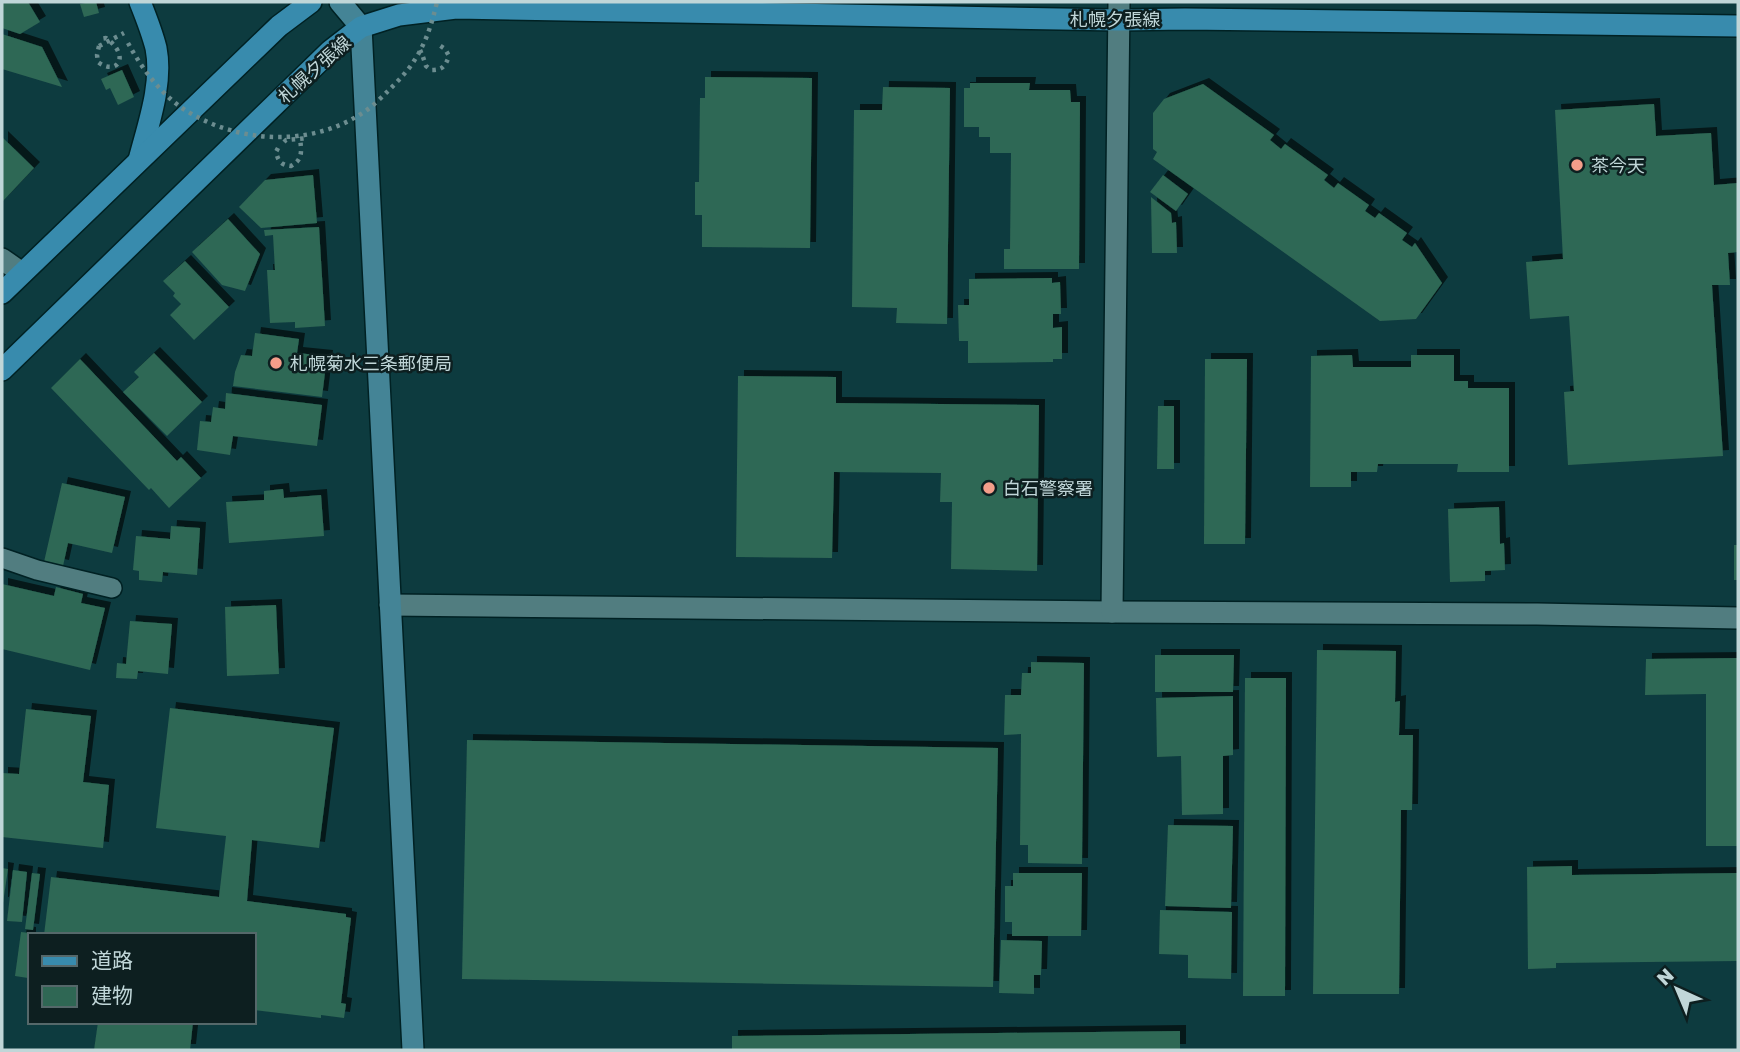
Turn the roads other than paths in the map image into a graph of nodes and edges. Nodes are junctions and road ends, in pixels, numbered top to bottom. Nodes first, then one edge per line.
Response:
1 (140, 2) edge
2 (311, 2) edge
3 (340, 2) edge
4 (1119, 11) edge
5 (1738, 26) edge
6 (361, 27) junction
7 (139, 160) junction
8 (2, 259) edge
9 (22, 274) junction
10 (2, 293) edge
11 (2, 370) edge
12 (2, 558) edge
13 (112, 588) dead end
14 (390, 605) junction
15 (1112, 612) junction
16 (1738, 618) edge
17 (413, 1050) edge

1 - 7 main road
2 - 7 main road
3 - 6 street
4 - 5 main road, 札幌夕張線
4 - 6 main road, 札幌夕張線
4 - 15 street
6 - 11 main road, 札幌夕張線
6 - 14 street
7 - 9 main road
8 - 9 street
9 - 10 main road
12 - 13 lane
14 - 15 street
14 - 17 street
15 - 16 street

